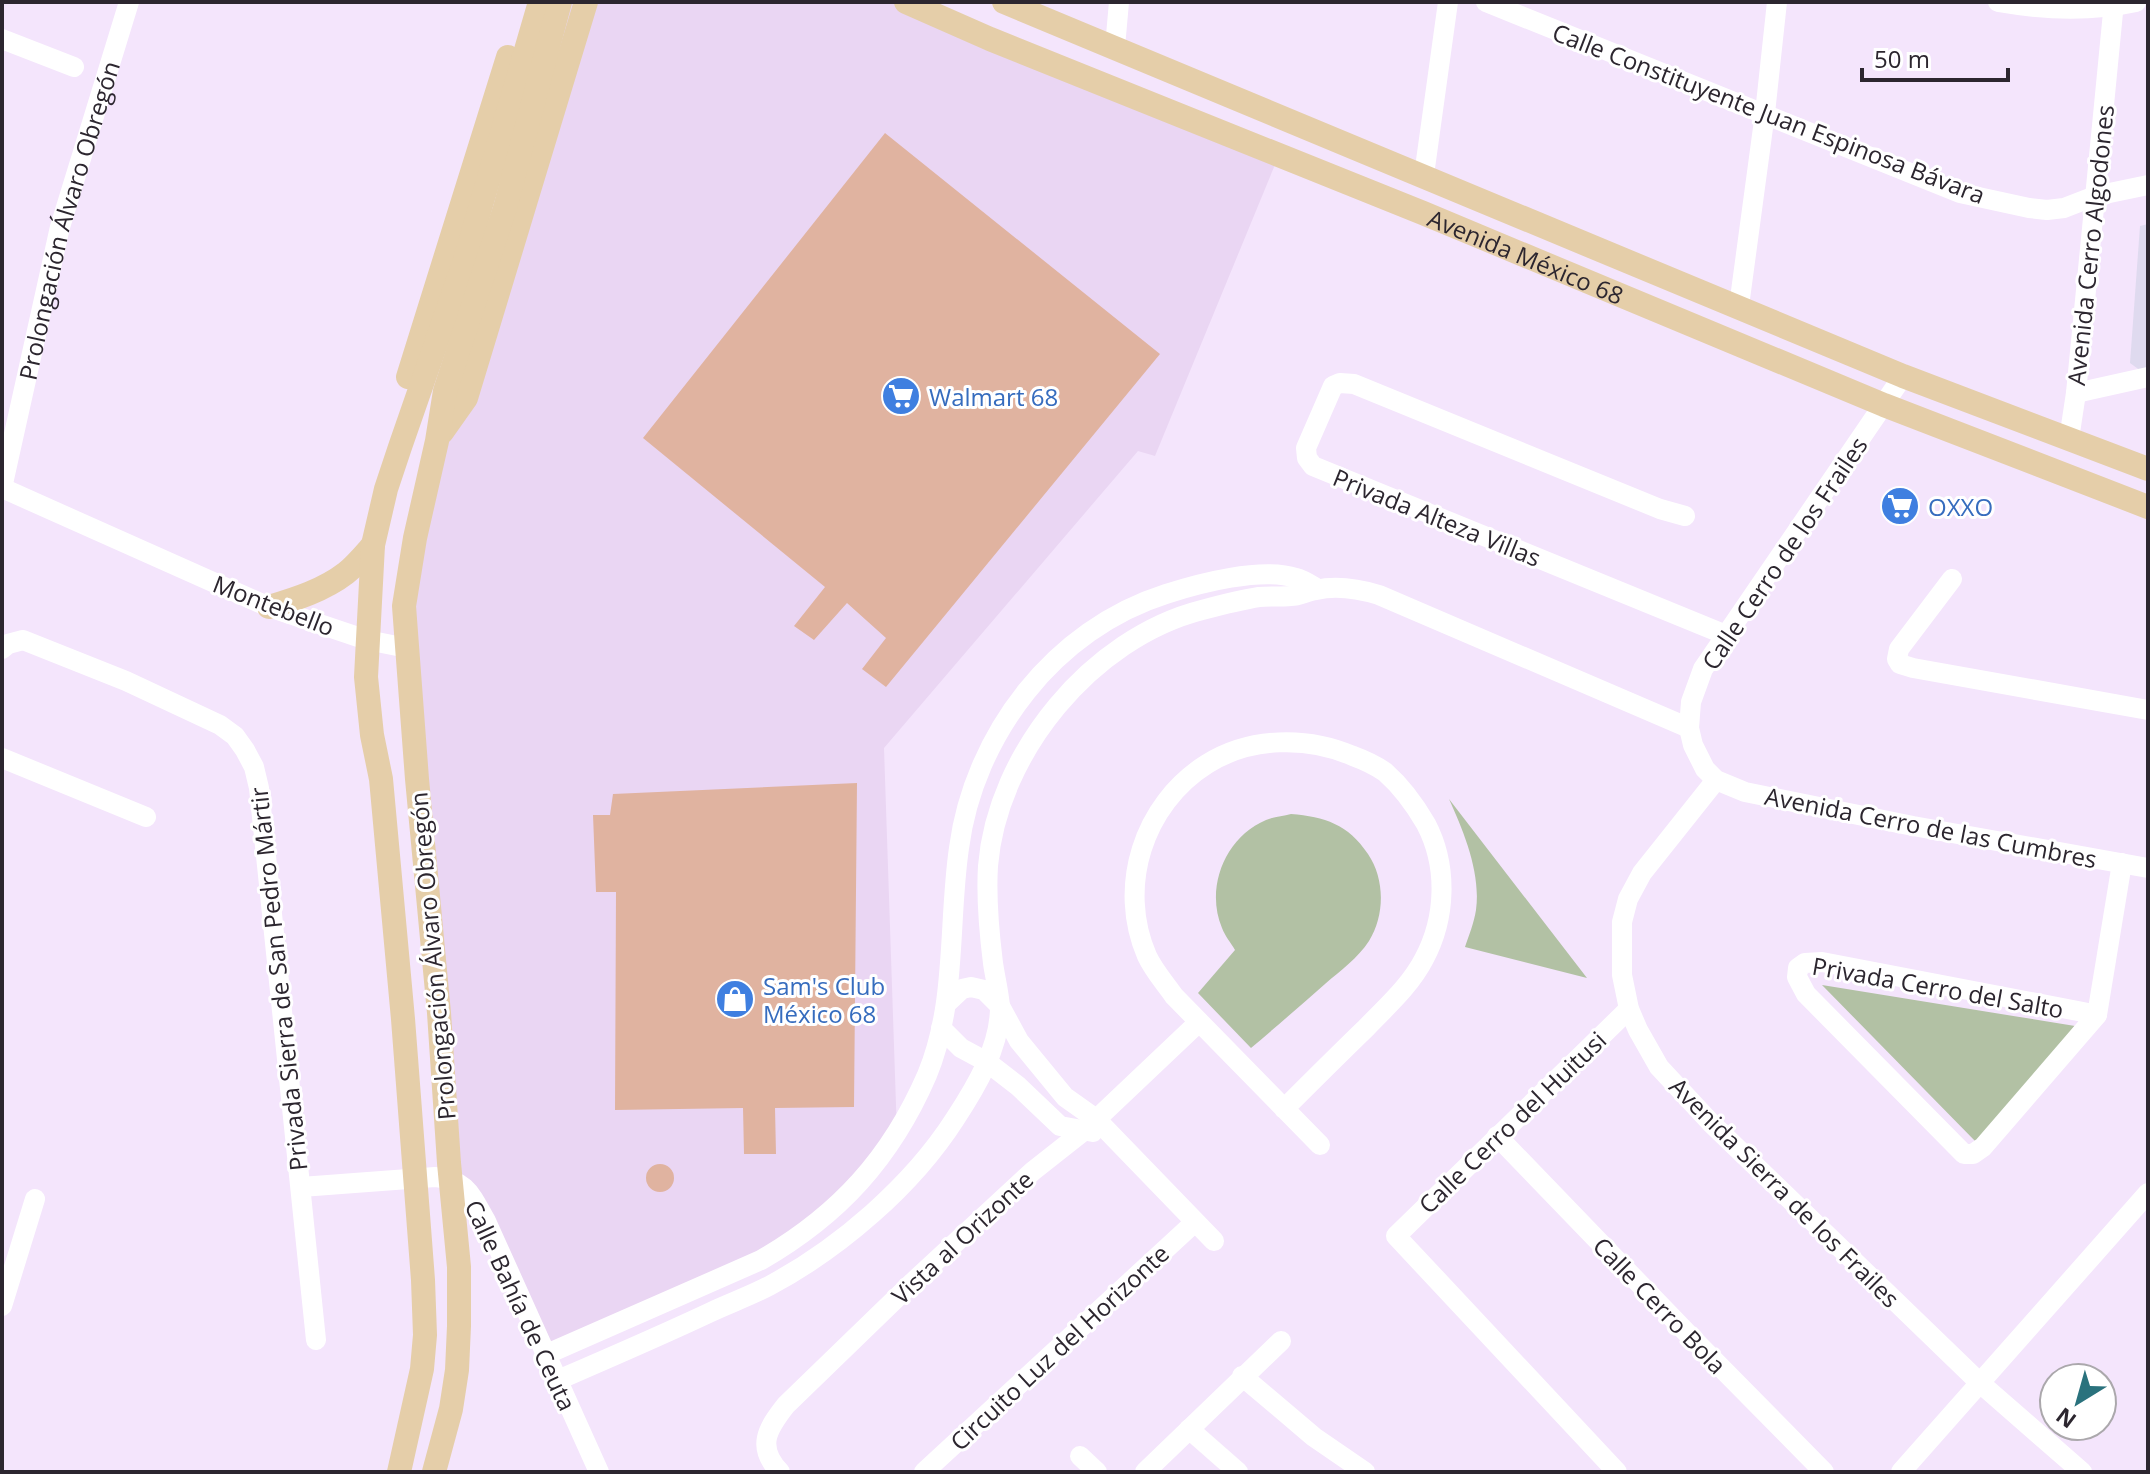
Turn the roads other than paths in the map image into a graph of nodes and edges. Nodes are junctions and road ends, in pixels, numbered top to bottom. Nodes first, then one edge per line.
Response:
1 (129, 2) edge
2 (525, 2) edge
3 (540, 2) edge
4 (560, 2) edge
5 (586, 2) edge
6 (906, 2) edge
7 (1004, 2) edge
8 (1119, 2) edge
9 (1448, 2) edge
10 (1486, 2) edge
11 (1777, 2) edge
12 (1998, 2) edge
13 (2136, 2) edge
14 (2114, 4) edge
15 (2, 39) edge
16 (1115, 47) junction
17 (74, 67) dead end
18 (1765, 113) junction
19 (1424, 175) junction
20 (2148, 185) edge
21 (2095, 196) junction
22 (494, 205) junction
23 (1739, 306) junction
24 (1903, 376) junction
25 (2148, 377) edge
26 (2076, 393) junction
27 (1884, 405) junction
28 (2069, 439) junction
29 (437, 441) junction
30 (400, 447) junction
31 (2148, 469) edge
32 (2, 488) edge
33 (2148, 507) edge
34 (1685, 516) dead end
35 (373, 545) junction
36 (1952, 579) dead end
37 (1318, 589) junction
38 (269, 607) junction
39 (1726, 635) junction
40 (367, 640) junction
41 (407, 648) junction
42 (2, 649) edge
43 (2148, 710) edge
44 (1689, 728) junction
45 (2, 758) edge
46 (1716, 780) junction
47 (146, 817) dead end
48 (2122, 863) junction
49 (2148, 868) edge
50 (946, 1004) junction
51 (1000, 1006) junction
52 (1629, 1009) junction
53 (2097, 1015) junction
54 (1199, 1022) junction
55 (941, 1028) junction
56 (987, 1062) junction
57 (1284, 1109) junction
58 (1090, 1125) junction
59 (1497, 1136) junction
60 (1320, 1145) dead end
61 (414, 1177) junction
62 (452, 1179) junction
63 (301, 1187) junction
64 (2148, 1193) edge
65 (35, 1199) dead end
66 (1195, 1222) junction
67 (1214, 1241) dead end
68 (2, 1306) edge
69 (316, 1340) dead end
70 (1281, 1341) dead end
71 (547, 1354) junction
72 (1242, 1376) junction
73 (558, 1380) junction
74 (1980, 1383) junction
75 (1189, 1429) junction
76 (1080, 1456) dead end
77 (399, 1472) edge
78 (434, 1472) edge
79 (599, 1472) edge
80 (780, 1472) edge
81 (924, 1472) edge
82 (1097, 1472) edge
83 (1145, 1472) edge
84 (1238, 1472) edge
85 (1365, 1472) edge
86 (1617, 1472) edge
87 (1824, 1472) edge
88 (1901, 1472) edge
89 (2082, 1472) edge

1 - 32 street, Prolongación Álvaro Obregón
2 - 30 main road, Prolongación Álvaro Obregón
3 - 22 main road, Prolongación Álvaro Obregón
4 - 22 main road, Prolongación Álvaro Obregón
5 - 29 main road, Prolongación Álvaro Obregón
6 - 27 main road, Avenida México 68
7 - 16 main road, Avenida México 68
8 - 16 street
9 - 19 street
10 - 18 street, Calle Constituyente Juan Espinosa Bávara
11 - 18 street
12 - 14 street
13 - 14 street
14 - 21 street, Avenida Cerro Algodones
15 - 17 street
16 - 19 main road, Avenida México 68
18 - 21 street, Calle Constituyente Juan Espinosa Bávara
18 - 23 street
19 - 23 main road, Avenida México 68
20 - 21 street, Calle Constituyente Juan Espinosa Bávara
21 - 26 street, Avenida Cerro Algodones
22 - 29 main road, Prolongación Álvaro Obregón
22 - 30 main road, Prolongación Álvaro Obregón
23 - 24 main road, Avenida México 68
24 - 27 street, Calle Cerro de los Frailes
24 - 28 main road, Avenida México 68
25 - 26 street
26 - 28 street, Avenida Cerro Algodones
27 - 33 main road, Avenida México 68
27 - 39 street, Calle Cerro de los Frailes
28 - 31 main road, Avenida México 68
29 - 41 main road, Prolongación Álvaro Obregón
30 - 35 main road, Prolongación Álvaro Obregón
32 - 38 street, Montebello
34 - 39 street, Privada Alteza Villas
35 - 38 main road
35 - 40 main road, Prolongación Álvaro Obregón
36 - 43 street
37 - 44 street
37 - 50 street
37 - 51 street
38 - 40 street, Montebello
39 - 44 street, Calle Cerro de los Frailes
40 - 41 street, Montebello
40 - 61 main road, Prolongación Álvaro Obregón
41 - 62 main road, Prolongación Álvaro Obregón
42 - 63 street, Privada Sierra de San Pedro Mártir
44 - 46 street
45 - 47 street
46 - 48 street, Avenida Cerro de las Cumbres
46 - 52 street, Avenida Sierra de los Frailes
48 - 49 street, Avenida Cerro de las Cumbres
48 - 53 street, Privada Cerro del Salto
50 - 51 street
50 - 55 street
51 - 56 street
51 - 58 street
52 - 59 street, Calle Cerro del Huitusi
52 - 74 street, Avenida Sierra de los Frailes
53 - 53 street, Privada Cerro del Salto
54 - 57 street
54 - 57 street
54 - 58 street, Vista al Orizonte
55 - 56 street
55 - 71 street
56 - 58 street
56 - 73 street
57 - 60 street
58 - 66 street
58 - 80 street, Vista al Orizonte
59 - 86 street, Calle Cerro del Huitusi
59 - 87 street, Calle Cerro Bola
61 - 62 street, Calle Bahía de Ceuta
61 - 63 street, Calle Bahía de Ceuta
61 - 77 main road, Prolongación Álvaro Obregón
62 - 71 street, Calle Bahía de Ceuta
62 - 78 main road, Prolongación Álvaro Obregón
63 - 69 street, Privada Sierra de San Pedro Mártir
64 - 74 street
65 - 68 street
66 - 67 street
66 - 81 street, Circuito Luz del Horizonte
70 - 72 street
71 - 73 street, Calle Bahía de Ceuta
72 - 75 street
72 - 85 street
73 - 79 street, Calle Bahía de Ceuta
74 - 88 street
74 - 89 street, Avenida Sierra de los Frailes
75 - 83 street
75 - 84 street
76 - 82 street

